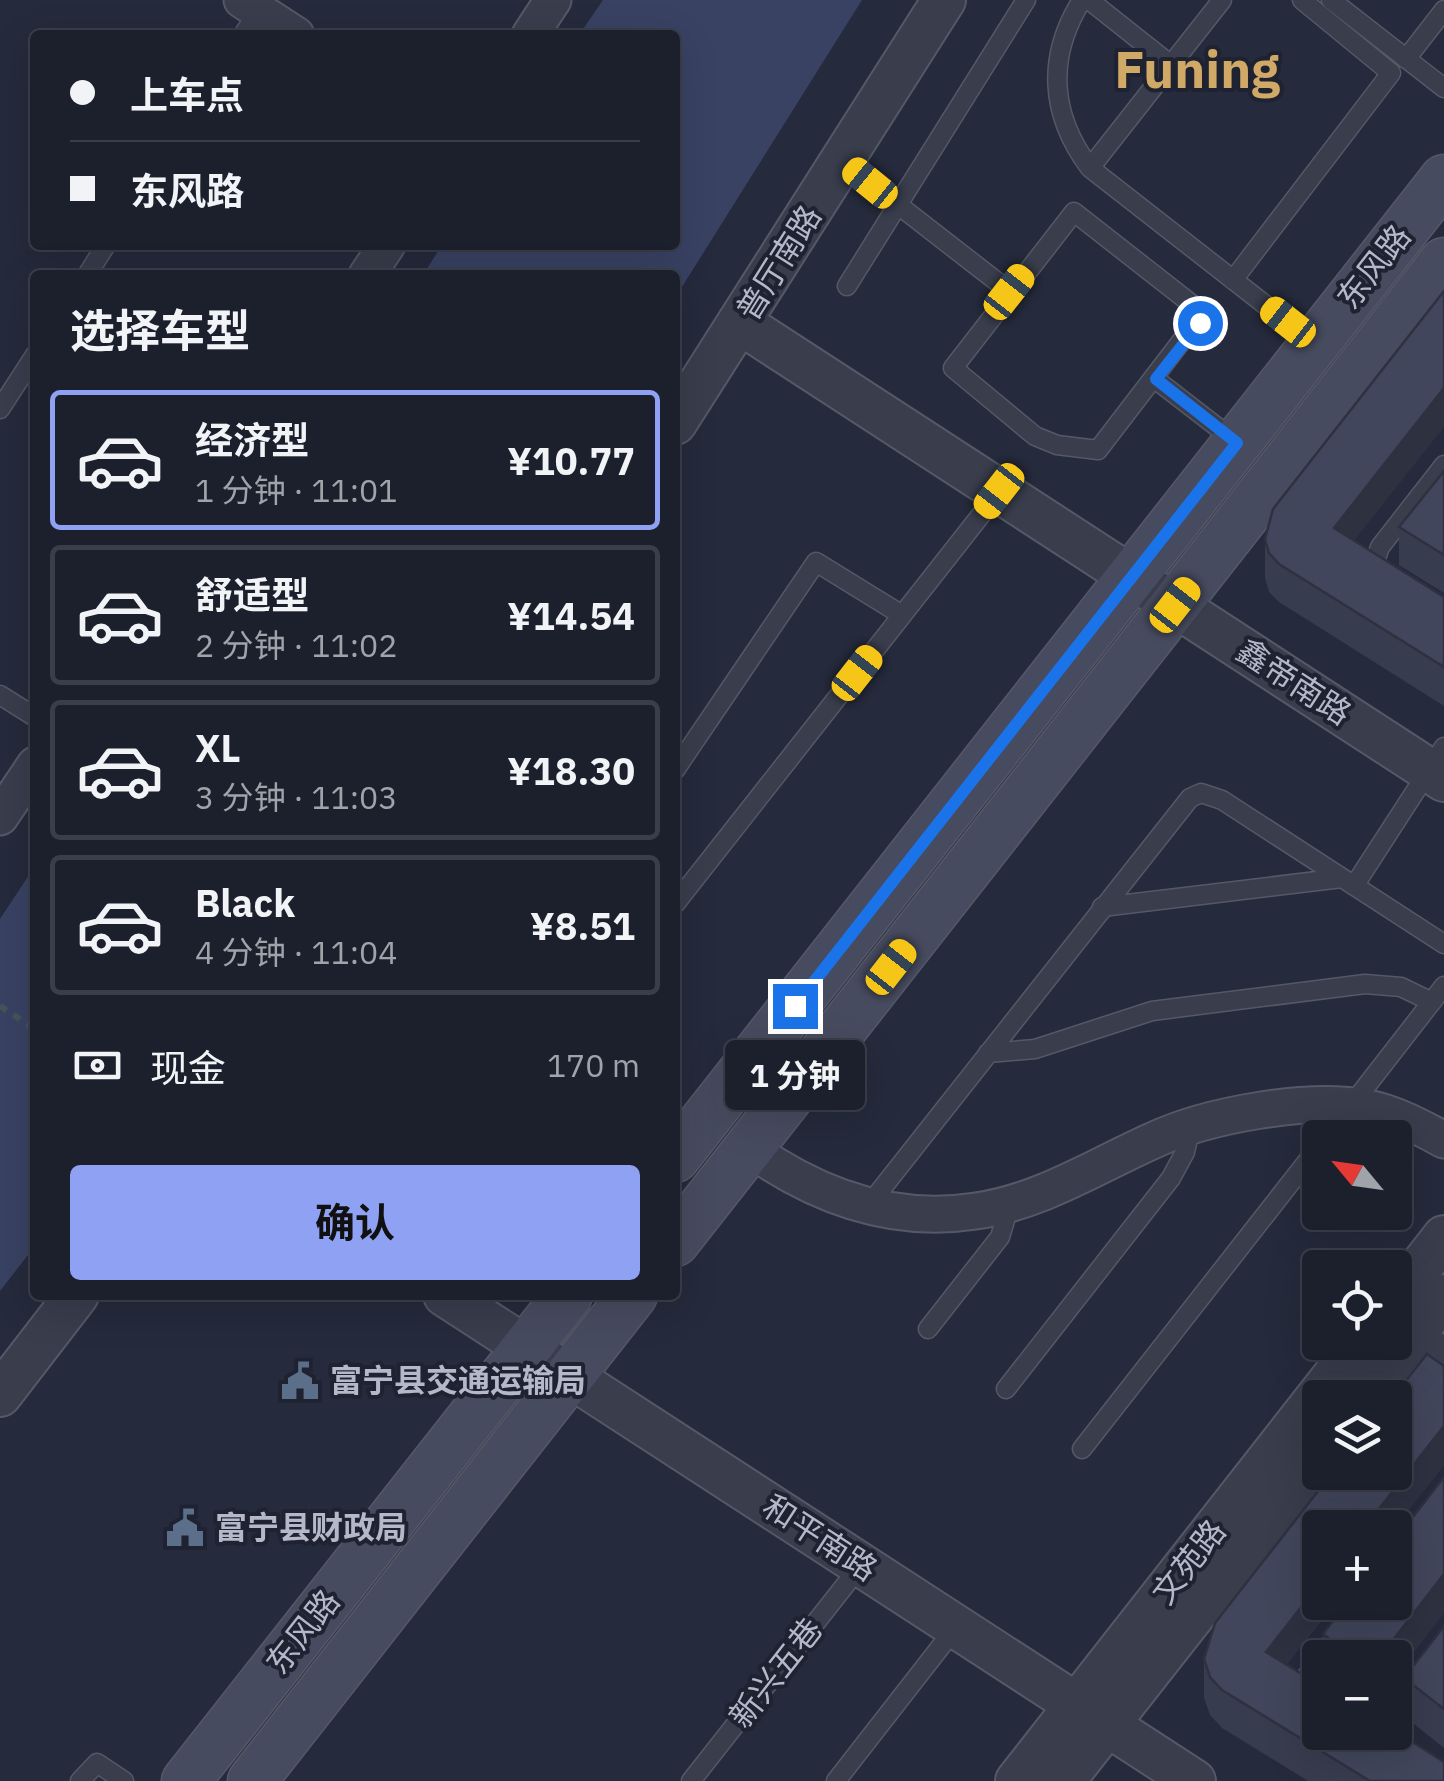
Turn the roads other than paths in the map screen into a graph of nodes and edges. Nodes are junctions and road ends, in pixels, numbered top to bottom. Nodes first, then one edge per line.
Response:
1 (554, 0) edge
2 (944, 0) edge
3 (1026, 0) edge
4 (1085, 0) edge
5 (1222, 0) edge
6 (1302, 0) edge
7 (1331, 0) edge
8 (1444, 10) edge
9 (252, 11) edge
10 (287, 30) edge
11 (533, 30) edge
12 (1406, 58) junction
13 (1171, 65) junction
14 (1444, 88) edge
15 (843, 162) junction
16 (1090, 168) junction
17 (1444, 178) edge
18 (898, 205) junction
19 (1444, 262) edge
20 (1233, 280) junction
21 (847, 286) dead end
22 (1009, 292) junction
23 (742, 324) junction
24 (1315, 344) junction
25 (30, 363) edge
26 (1156, 379) junction
27 (0, 408) edge
28 (680, 416) edge
29 (1237, 443) junction
30 (1444, 465) edge
31 (999, 491) junction
32 (1132, 577) junction
33 (1398, 590) edge
34 (1175, 605) junction
35 (902, 615) junction
36 (0, 694) edge
37 (30, 714) edge
38 (680, 763) edge
39 (1439, 766) edge
40 (30, 773) edge
41 (0, 817) edge
42 (1348, 882) junction
43 (680, 898) edge
44 (1102, 906) junction
45 (1444, 944) edge
46 (1444, 986) edge
47 (1432, 1002) junction
48 (988, 1053) junction
49 (1351, 1105) junction
50 (1340, 1120) edge
51 (1191, 1126) junction
52 (1444, 1140) edge
53 (748, 1148) junction
54 (680, 1152) edge
55 (1302, 1168) edge
56 (1010, 1204) junction
57 (868, 1206) junction
58 (680, 1236) edge
59 (1444, 1237) edge
60 (1444, 1296) edge
61 (72, 1300) edge
62 (454, 1300) edge
63 (564, 1300) edge
64 (630, 1300) edge
65 (928, 1328) dead end
66 (1412, 1329) edge
67 (526, 1348) junction
68 (1349, 1360) edge
69 (570, 1376) junction
70 (1006, 1389) dead end
71 (0, 1395) edge
72 (1082, 1449) dead end
73 (1302, 1475) edge
74 (861, 1565) junction
75 (1348, 1620) edge
76 (956, 1627) junction
77 (1333, 1640) edge
78 (1444, 1647) edge
79 (1412, 1687) edge
80 (1092, 1715) junction
81 (80, 1781) edge
82 (124, 1781) edge
83 (186, 1781) edge
84 (252, 1781) edge
85 (691, 1781) edge
86 (836, 1781) edge
87 (1017, 1781) edge
88 (1063, 1781) edge
89 (1194, 1781) edge

1 - 11 street
2 - 15 street, 普厅南路
3 - 18 lane
4 - 13 lane
4 - 16 lane
5 - 13 lane
6 - 20 lane
7 - 12 lane
8 - 12 lane
9 - 10 street
12 - 14 lane
13 - 16 lane
15 - 18 lane
15 - 23 street, 普厅南路
16 - 20 lane
17 - 24 main road, 东风路
18 - 21 lane
18 - 22 lane
19 - 34 main road, 东风路
20 - 24 lane
22 - 26 lane
22 - 26 lane
23 - 28 street, 普厅南路
23 - 31 street, 鑫帝南路
24 - 29 main road, 东风路
25 - 27 lane
26 - 29 lane
29 - 32 main road, 东风路
30 - 33 lane
31 - 32 street, 鑫帝南路
31 - 35 lane
32 - 34 street, 鑫帝南路
32 - 54 main road, 东风路
34 - 39 street, 鑫帝南路
34 - 53 main road, 东风路
35 - 38 lane
35 - 43 lane
36 - 37 lane
39 - 42 lane
40 - 41 street
42 - 44 lane
42 - 44 lane
42 - 45 lane
44 - 48 lane
46 - 47 lane
47 - 48 lane
47 - 49 lane
48 - 57 lane
49 - 50 lane
49 - 51 street
49 - 52 street
51 - 56 street
51 - 70 lane
53 - 57 street
53 - 58 main road, 东风路
55 - 72 lane
56 - 57 street
56 - 65 lane
59 - 66 street
60 - 66 street
61 - 71 street
62 - 67 street, 和平南路
63 - 67 main road, 东风路
64 - 69 main road, 东风路
67 - 69 street, 和平南路
67 - 83 main road, 东风路
68 - 80 street, 文苑路
69 - 74 street, 和平南路
69 - 84 main road, 东风路
73 - 80 street, 文苑路
74 - 76 street, 和平南路
74 - 85 lane, 新兴五巷
75 - 77 lane
76 - 80 street, 和平南路
76 - 86 lane
78 - 79 lane
80 - 87 street, 文苑路
80 - 88 street, 文苑路
80 - 89 street, 和平南路
81 - 82 lane

